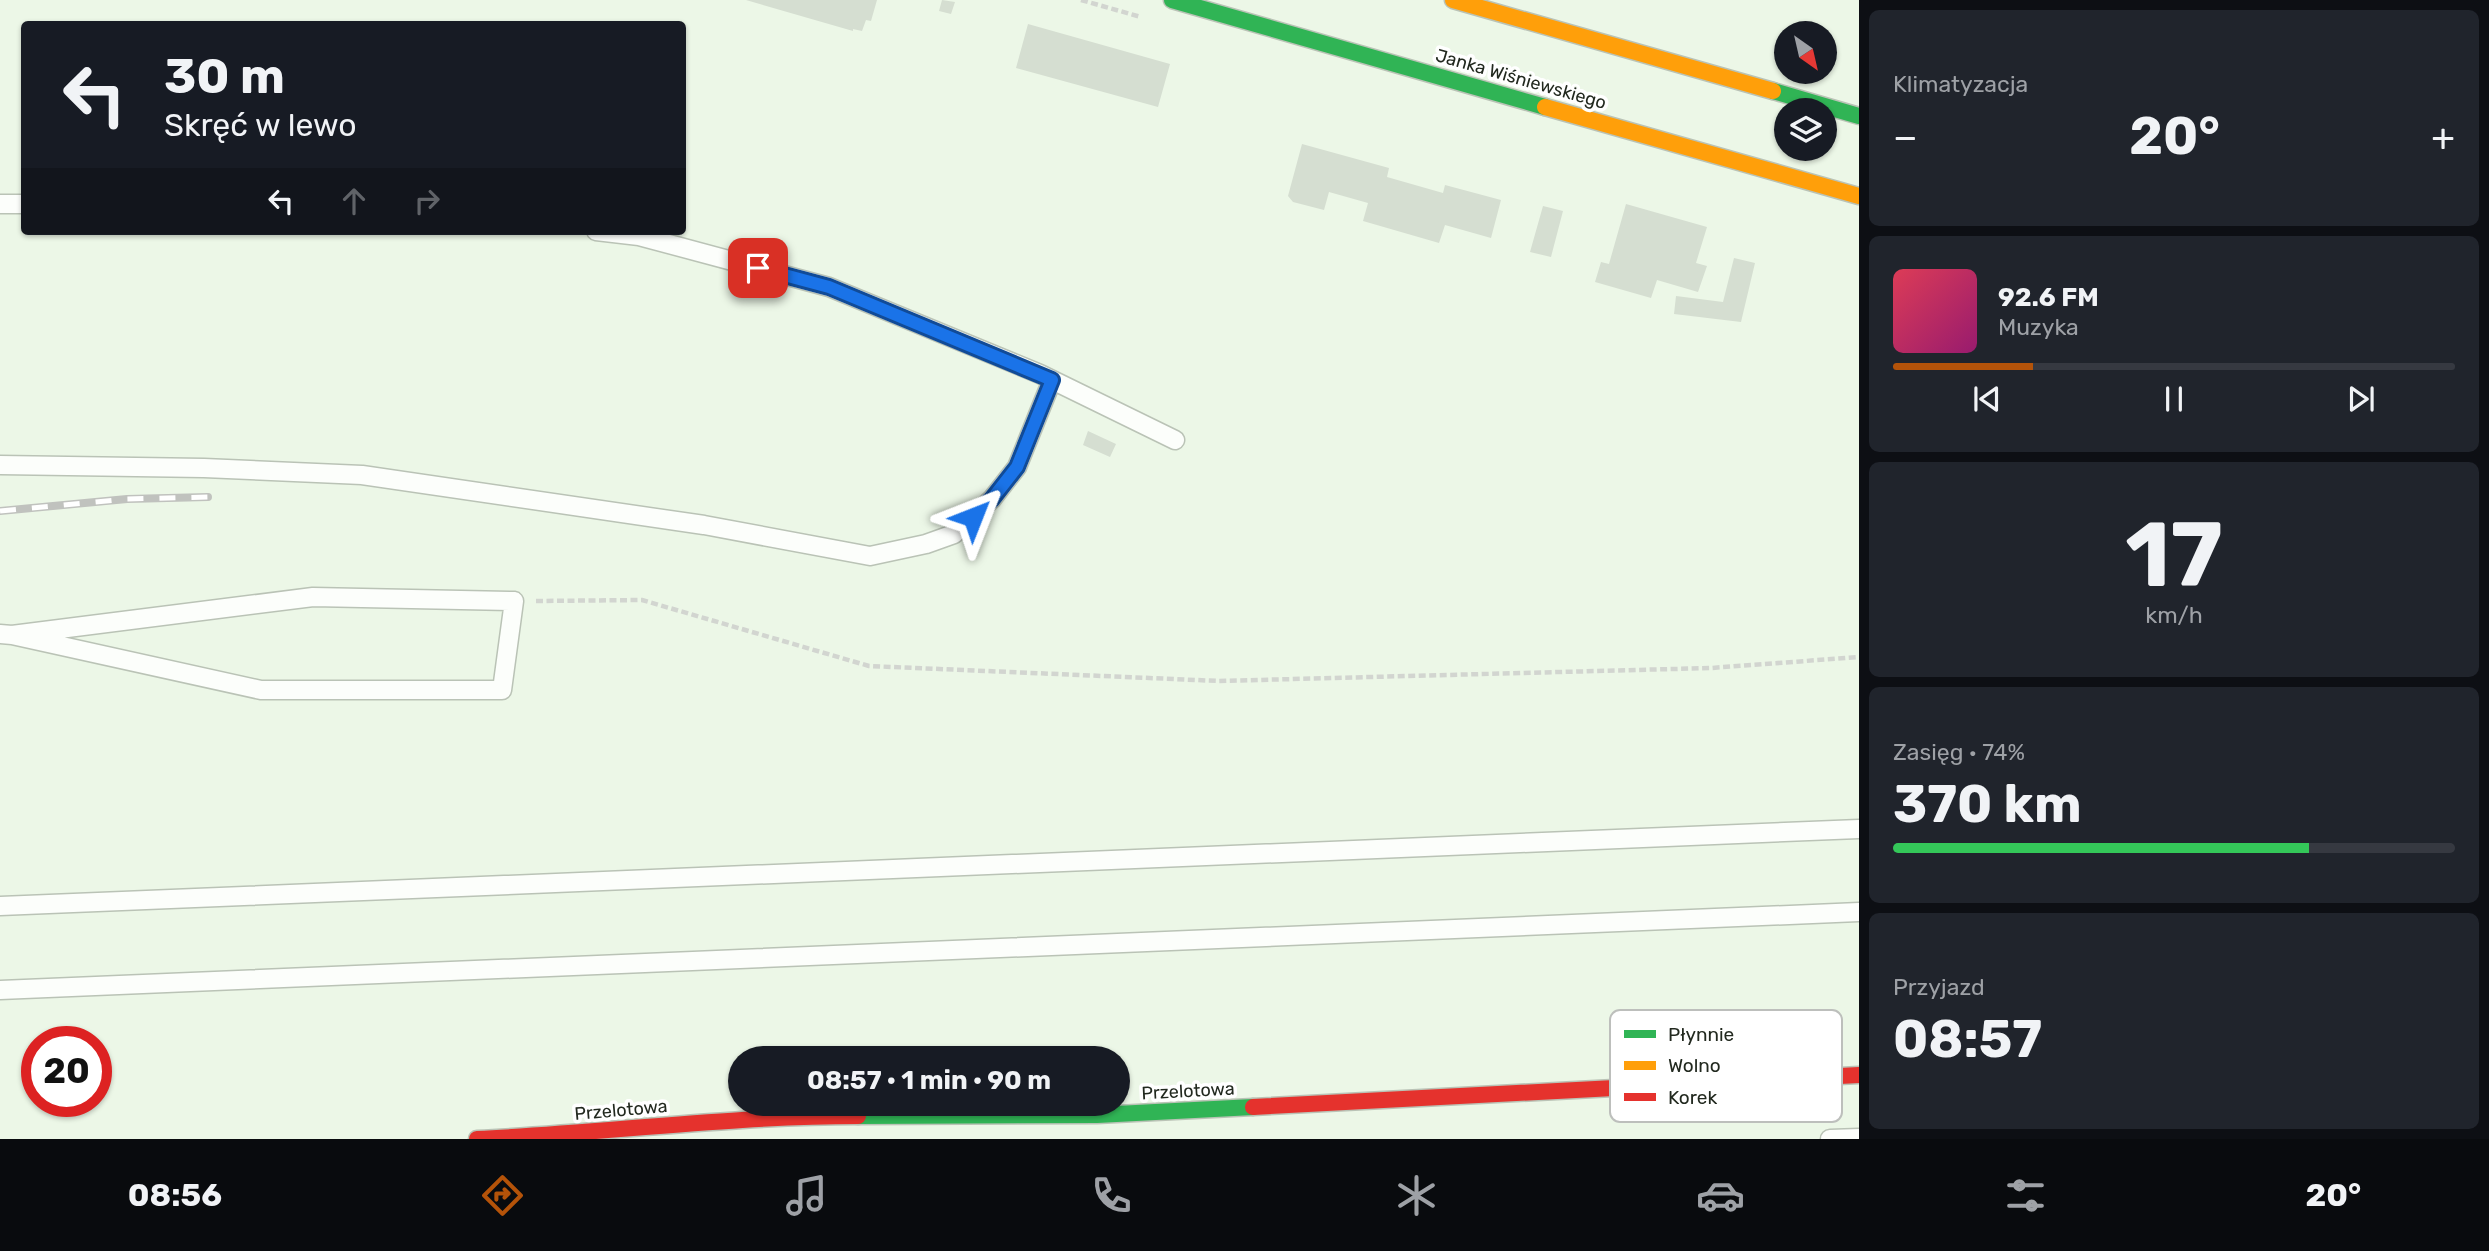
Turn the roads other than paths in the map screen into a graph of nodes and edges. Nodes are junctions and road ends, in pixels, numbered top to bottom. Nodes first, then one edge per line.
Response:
1 (1172, 0) edge
2 (1453, 0) edge
3 (1859, 116) edge
4 (1859, 196) edge
5 (0, 204) edge
6 (21, 204) edge
7 (630, 235) edge
8 (1052, 380) junction
9 (1175, 440) dead end
10 (0, 465) edge
11 (6, 634) edge
12 (1859, 830) edge
13 (0, 906) edge
14 (1859, 912) edge
15 (0, 990) edge
16 (1610, 1088) edge
17 (1859, 1138) edge
18 (477, 1139) edge
19 (1830, 1139) edge

1 - 4 main road, Janka Wiśniewskiego
2 - 3 main road
5 - 6 lane
7 - 8 lane
8 - 9 lane
8 - 10 lane
11 - 11 lane
12 - 13 lane
14 - 15 lane
16 - 18 main road, Przelotowa
17 - 19 lane

